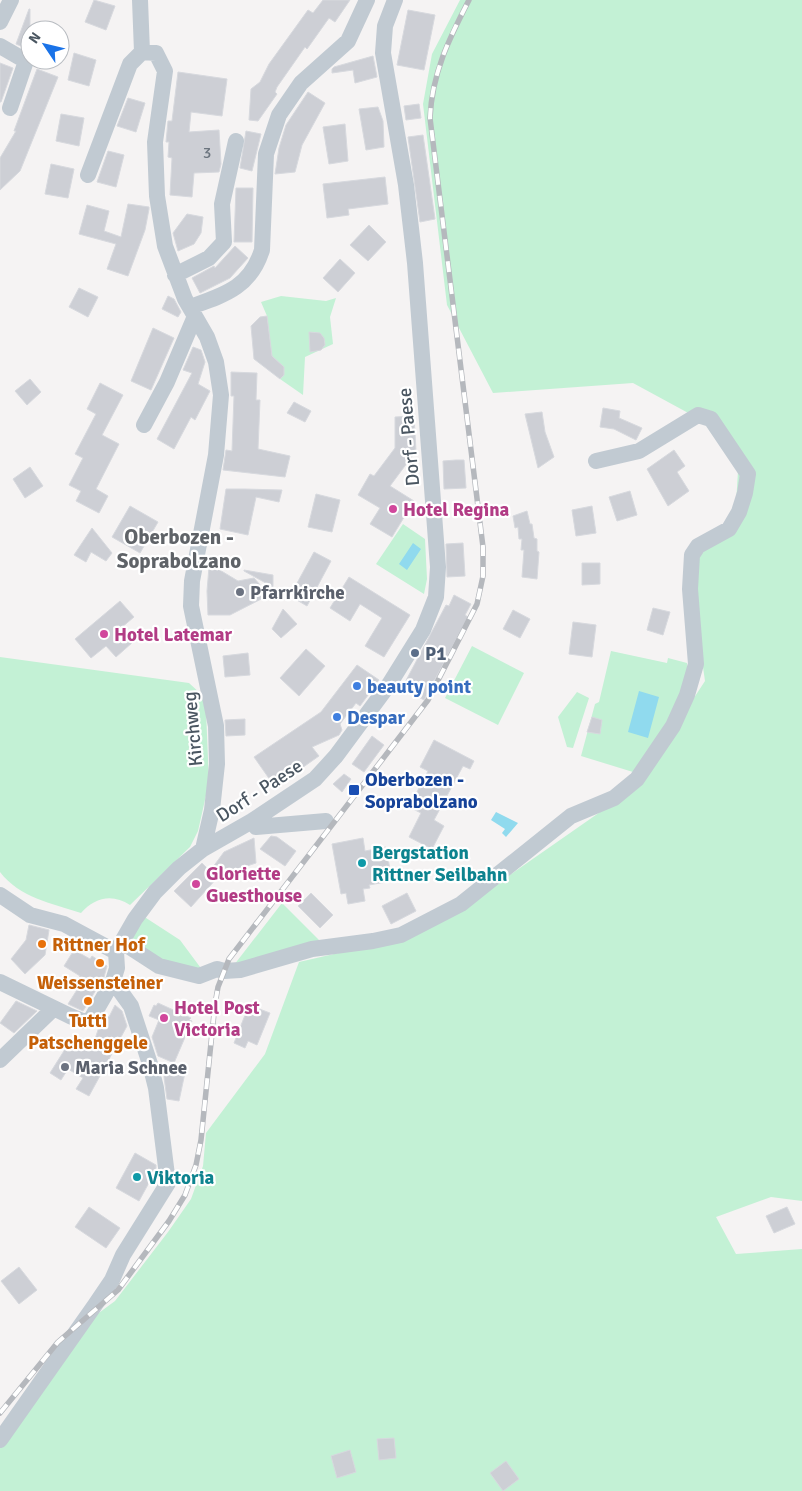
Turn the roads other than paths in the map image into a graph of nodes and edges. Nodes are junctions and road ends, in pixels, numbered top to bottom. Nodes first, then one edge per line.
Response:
1 (11, 0) edge
2 (140, 0) edge
3 (367, 0) edge
4 (395, 0) edge
5 (0, 22) edge
6 (0, 46) edge
7 (142, 52) junction
8 (10, 108) dead end
9 (236, 140) dead end
10 (88, 175) dead end
11 (176, 275) junction
12 (192, 312) junction
13 (144, 425) dead end
14 (596, 461) dead end
15 (252, 821) junction
16 (326, 821) dead end
17 (204, 849) junction
18 (0, 894) edge
19 (119, 947) junction
20 (114, 981) junction
21 (0, 982) edge
22 (53, 1009) junction
23 (0, 1060) edge
24 (0, 1440) edge

1 - 5 street
2 - 7 street
3 - 12 street
4 - 15 street, Dorf - Paese
6 - 8 street
7 - 10 street
7 - 11 street, Kirchweg
9 - 11 street
11 - 12 street, Kirchweg
12 - 13 street
12 - 17 street, Kirchweg
14 - 19 street
15 - 16 street
15 - 17 street, Dorf - Paese
17 - 19 street, Dorf - Paese
18 - 19 street
19 - 20 street, Dorf - Paese
20 - 22 street
20 - 24 street
21 - 22 street
22 - 23 street

